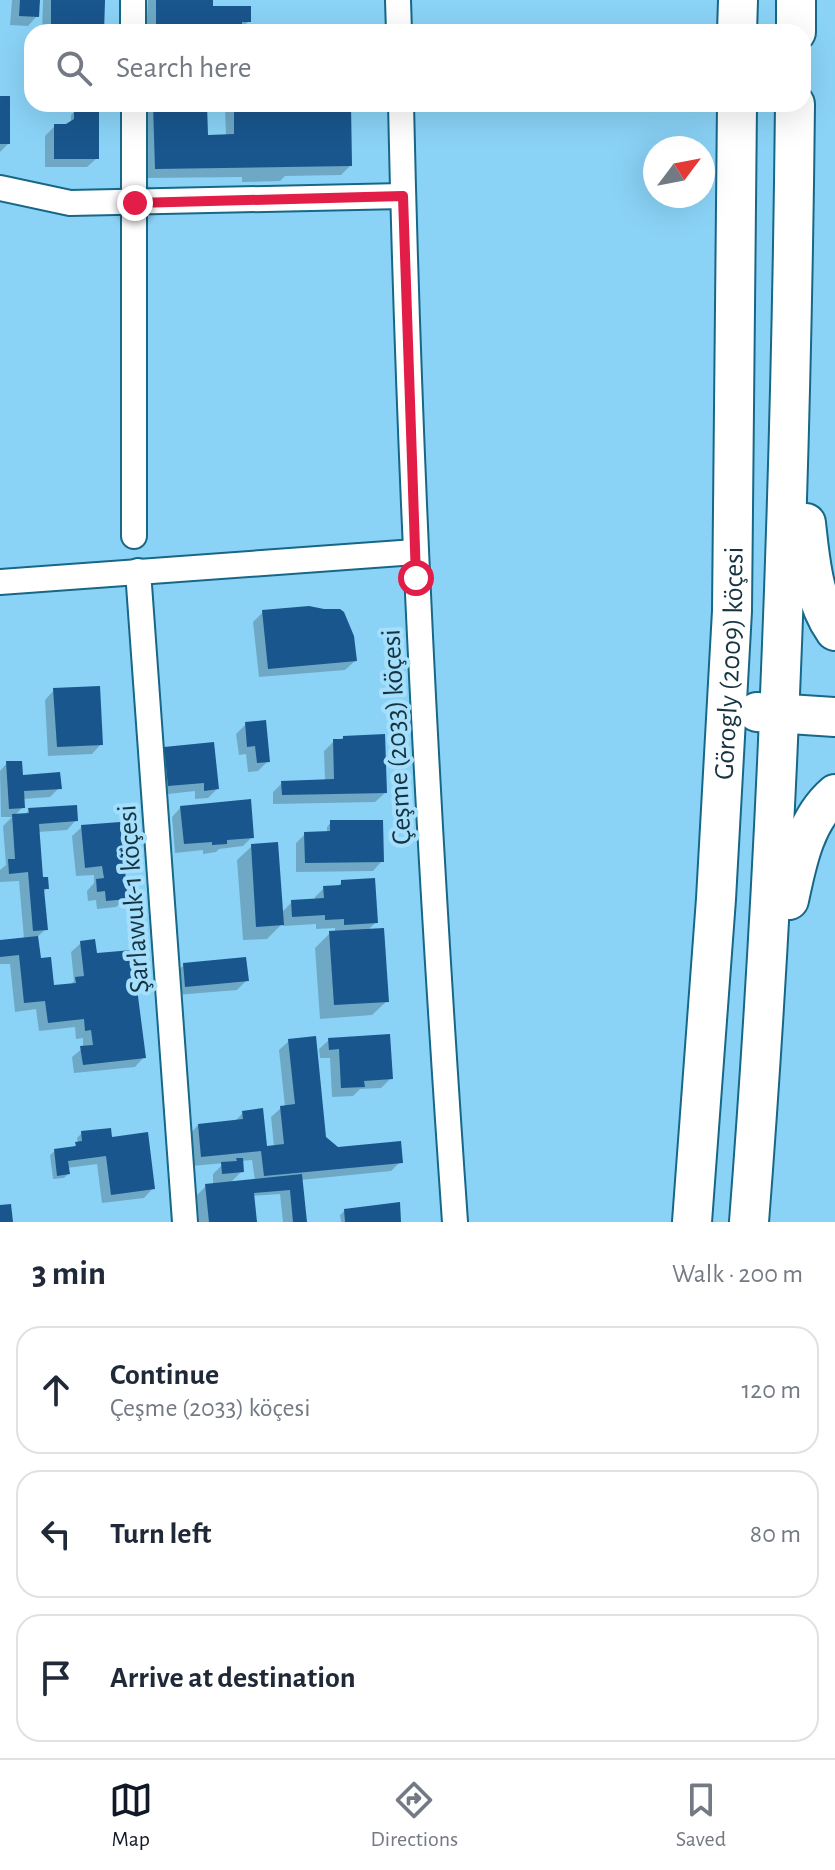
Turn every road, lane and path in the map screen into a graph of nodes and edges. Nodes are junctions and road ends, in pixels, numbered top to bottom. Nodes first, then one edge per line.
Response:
1 (133, 0) edge
2 (398, 0) edge
3 (738, 0) edge
4 (796, 0) edge
5 (133, 24) edge
6 (399, 24) edge
7 (737, 24) edge
8 (796, 24) edge
9 (134, 112) edge
10 (401, 112) edge
11 (737, 112) edge
12 (795, 112) edge
13 (0, 188) edge
14 (403, 196) junction
15 (135, 203) junction
16 (792, 393) junction
17 (134, 536) dead end
18 (415, 552) junction
19 (138, 571) junction
20 (0, 582) edge
21 (835, 631) edge
22 (726, 711) junction
23 (781, 713) junction
24 (835, 717) edge
25 (835, 794) edge
26 (765, 1017) junction
27 (185, 1222) edge
28 (455, 1222) edge
29 (692, 1222) edge
30 (749, 1222) edge

1 - 5 street
2 - 6 street
3 - 7 main road
4 - 8 main road
9 - 15 street
10 - 14 street, Çeşme (2033) köçesi
11 - 22 main road, Görogly (2009) köçesi
12 - 16 main road, Görogly (2009) köçesi
13 - 15 street
14 - 15 street
14 - 18 street, Çeşme (2033) köçesi
15 - 17 street
16 - 21 main road
16 - 23 main road, Görogly (2009) köçesi
18 - 19 street
18 - 28 street, Çeşme (2033) köçesi
19 - 20 street
19 - 27 street, Şarlawuk-1 köçesi
22 - 23 main road
22 - 29 main road, Görogly (2009) köçesi
23 - 24 main road
23 - 26 main road, Görogly (2009) köçesi
25 - 26 main road
26 - 30 main road, Görogly (2009) köçesi

